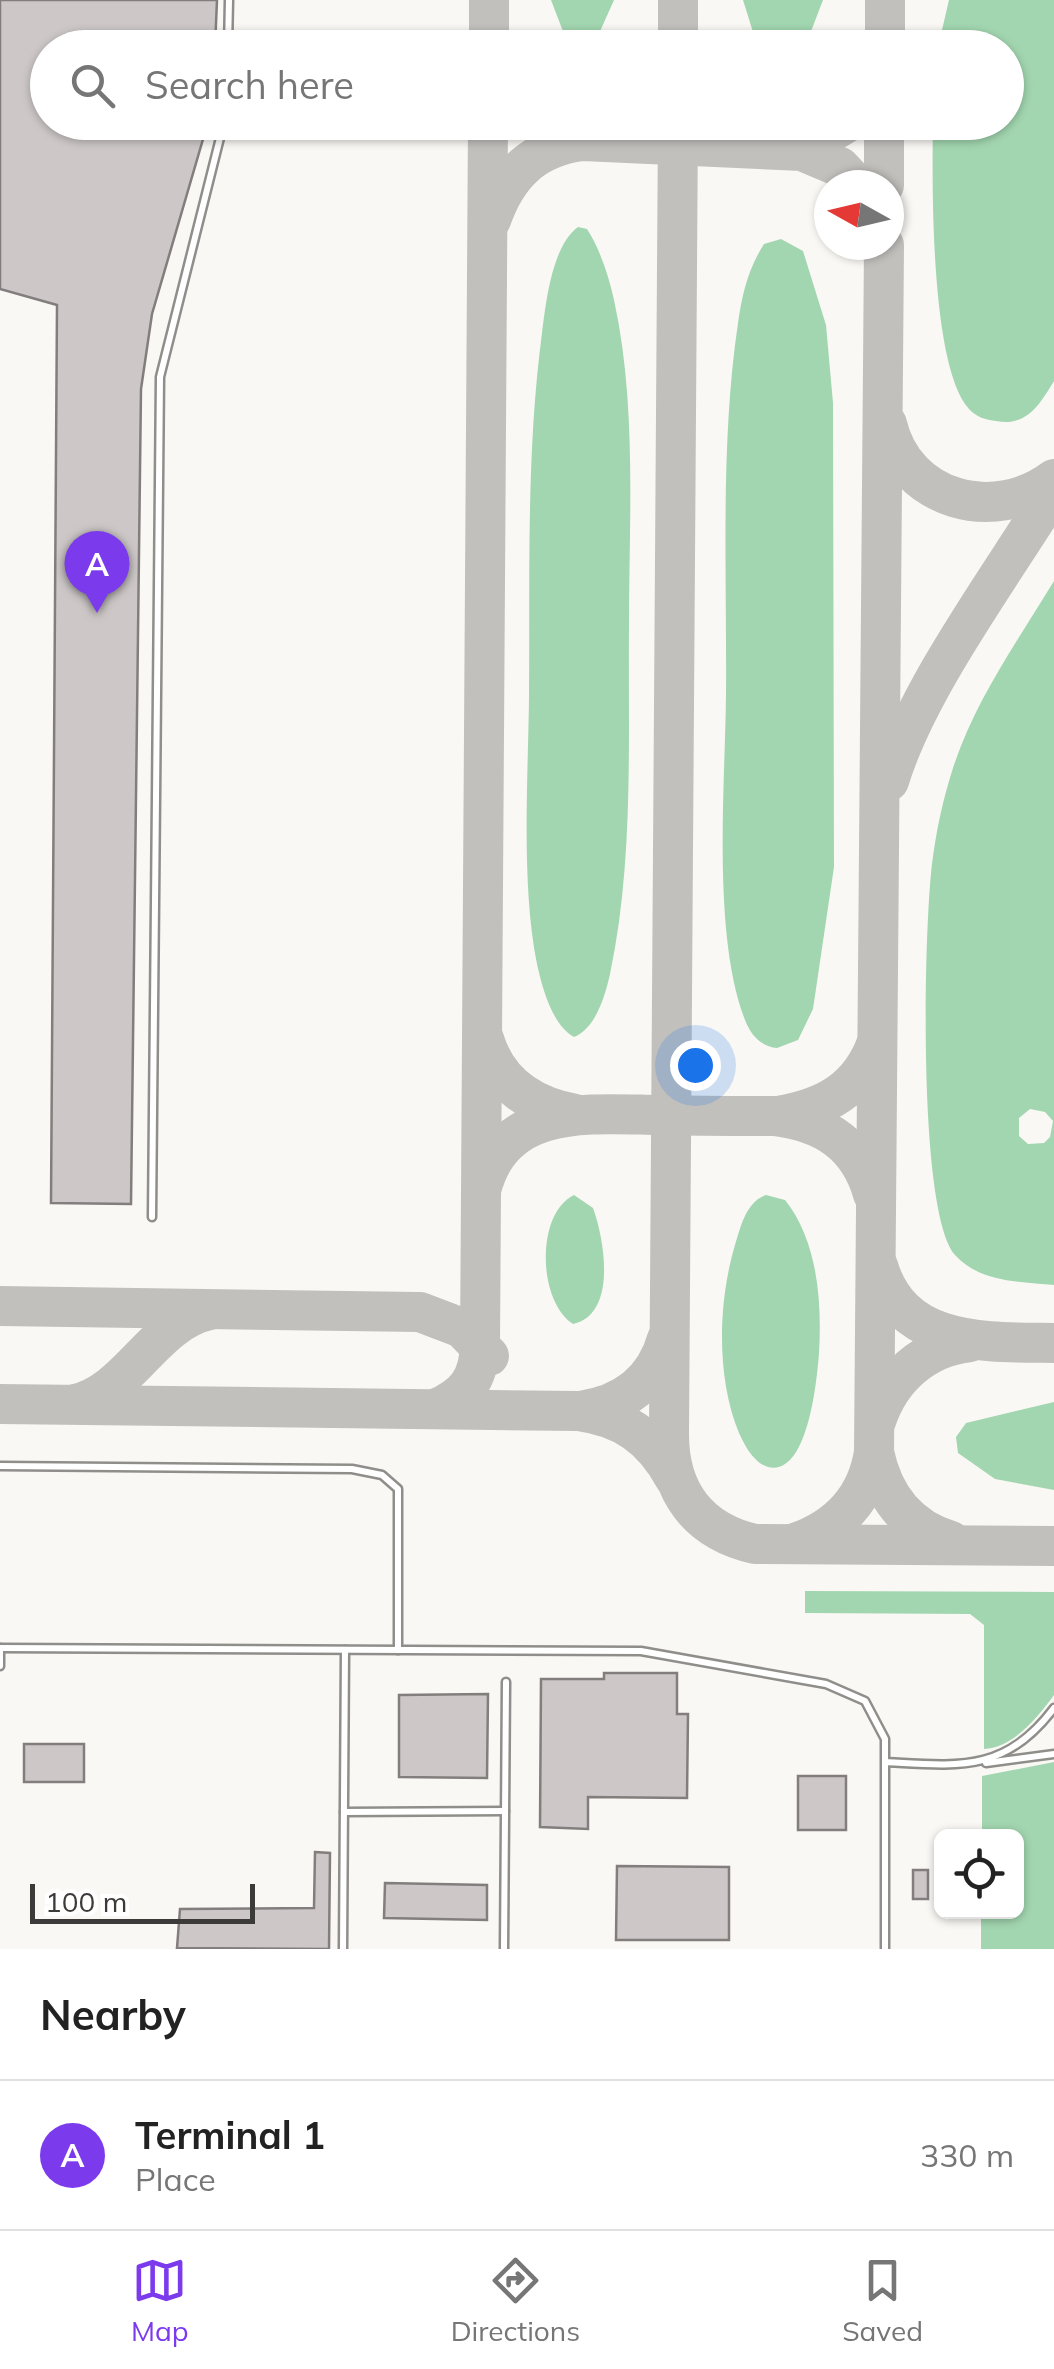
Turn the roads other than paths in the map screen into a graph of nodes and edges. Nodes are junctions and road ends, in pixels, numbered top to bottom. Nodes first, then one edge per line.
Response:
1 (228, 0) edge
2 (228, 30) edge
3 (221, 140) edge
4 (152, 1217) dead end
5 (0, 1466) edge
6 (0, 1648) edge
7 (344, 1650) junction
8 (398, 1650) junction
9 (0, 1666) edge
10 (506, 1682) dead end
11 (1054, 1708) edge
12 (1054, 1754) edge
13 (885, 1762) junction
14 (976, 1764) junction
15 (505, 1811) junction
16 (344, 1812) junction
17 (343, 1949) edge
18 (504, 1949) edge
19 (885, 1949) edge

1 - 2 lane
3 - 4 lane
5 - 8 lane
6 - 7 lane
6 - 9 lane
7 - 8 lane
7 - 16 lane
8 - 13 lane
10 - 15 lane
11 - 14 lane
12 - 14 lane
13 - 14 lane
13 - 19 lane
15 - 16 lane
15 - 18 lane
16 - 17 lane

